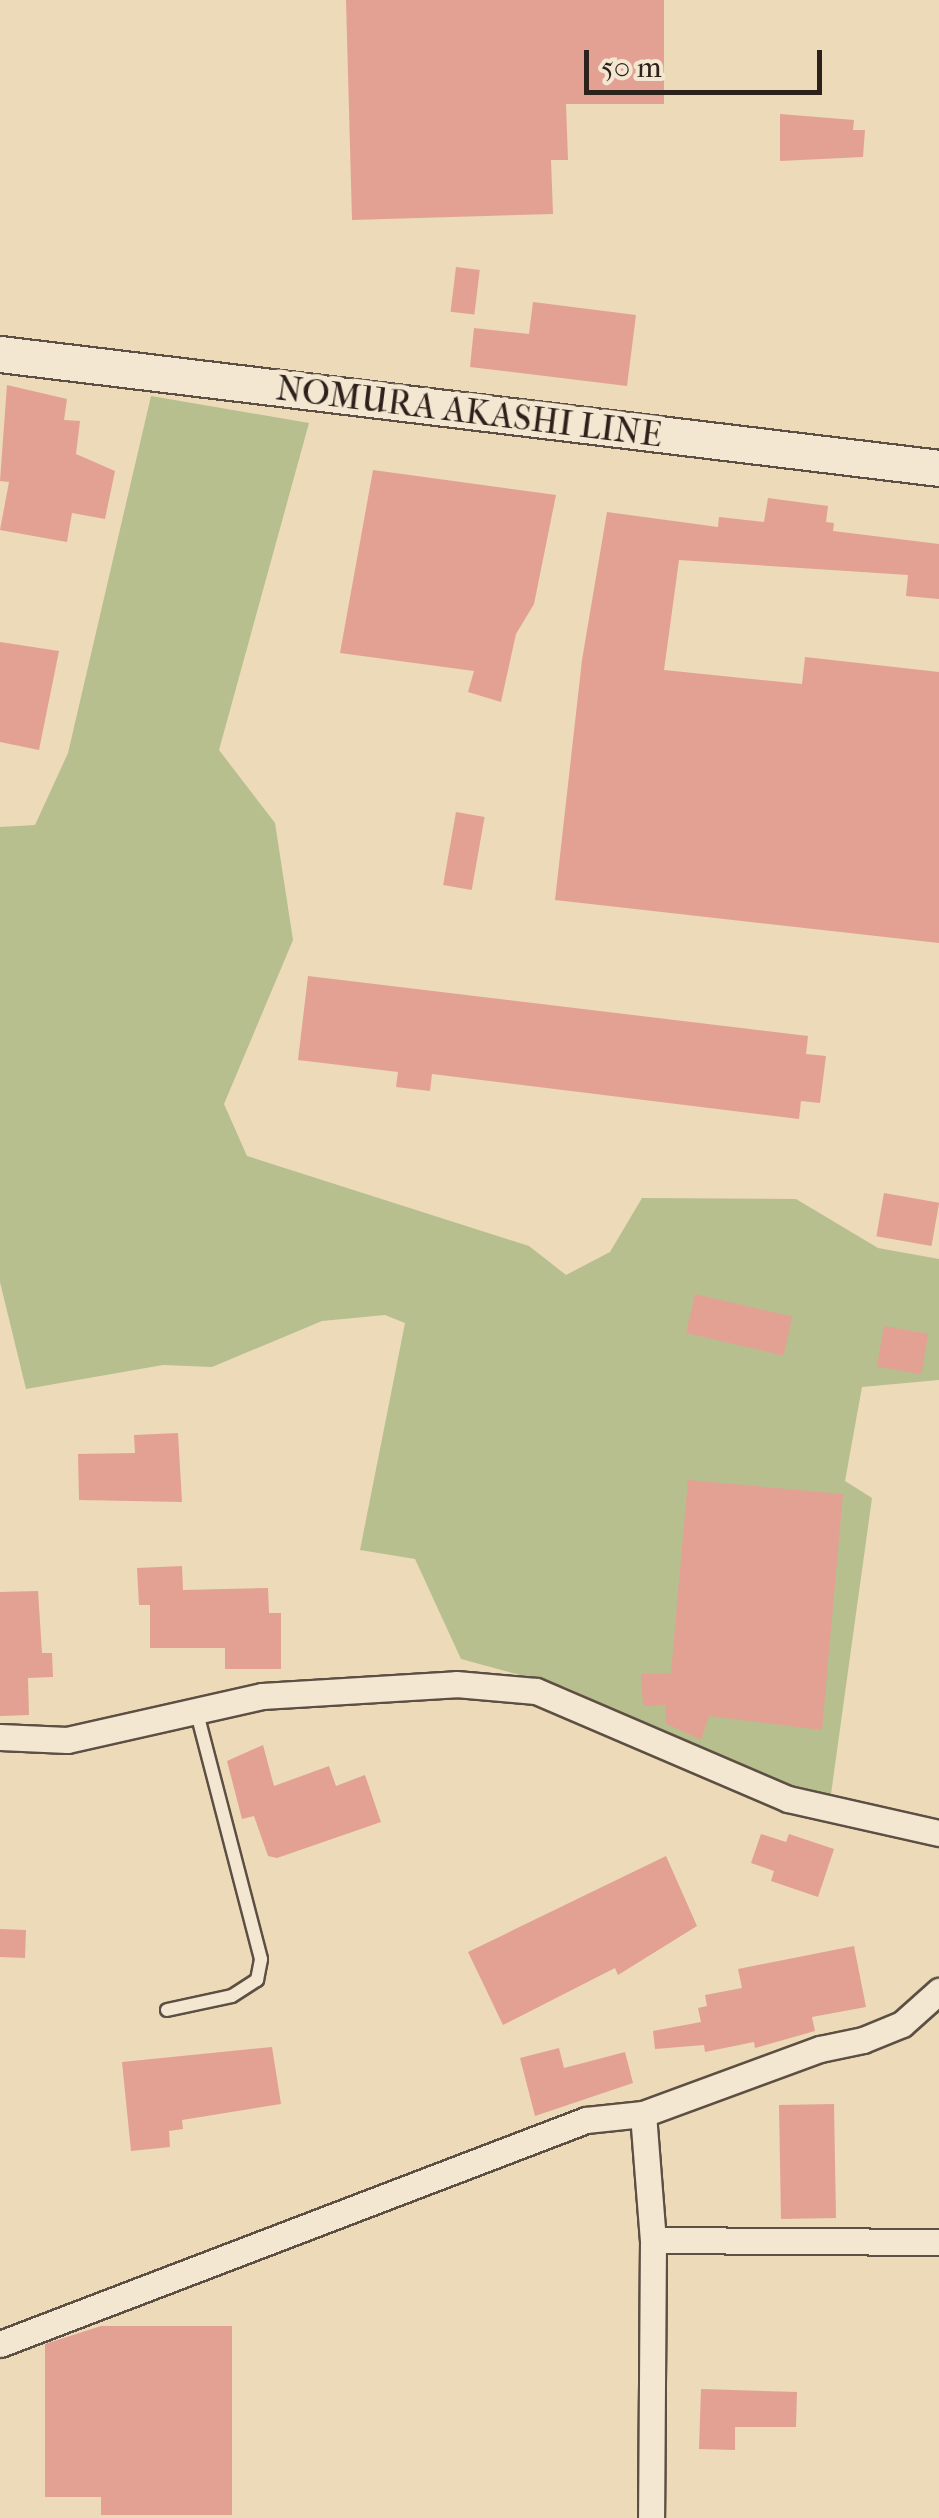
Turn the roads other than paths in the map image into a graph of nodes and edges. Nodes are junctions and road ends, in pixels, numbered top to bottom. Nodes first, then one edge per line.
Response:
1 (0, 354) edge
2 (939, 468) edge
3 (196, 1709) junction
4 (0, 1737) edge
5 (939, 1833) edge
6 (939, 1991) edge
7 (167, 2010) dead end
8 (642, 2114) junction
9 (653, 2240) junction
10 (939, 2242) edge
11 (0, 2344) edge
12 (652, 2518) edge

1 - 2 main road, NOMURA AKASHI LINE
3 - 4 street
3 - 5 street
3 - 7 lane
6 - 8 street
8 - 9 street
8 - 11 street
9 - 10 street
9 - 12 street

